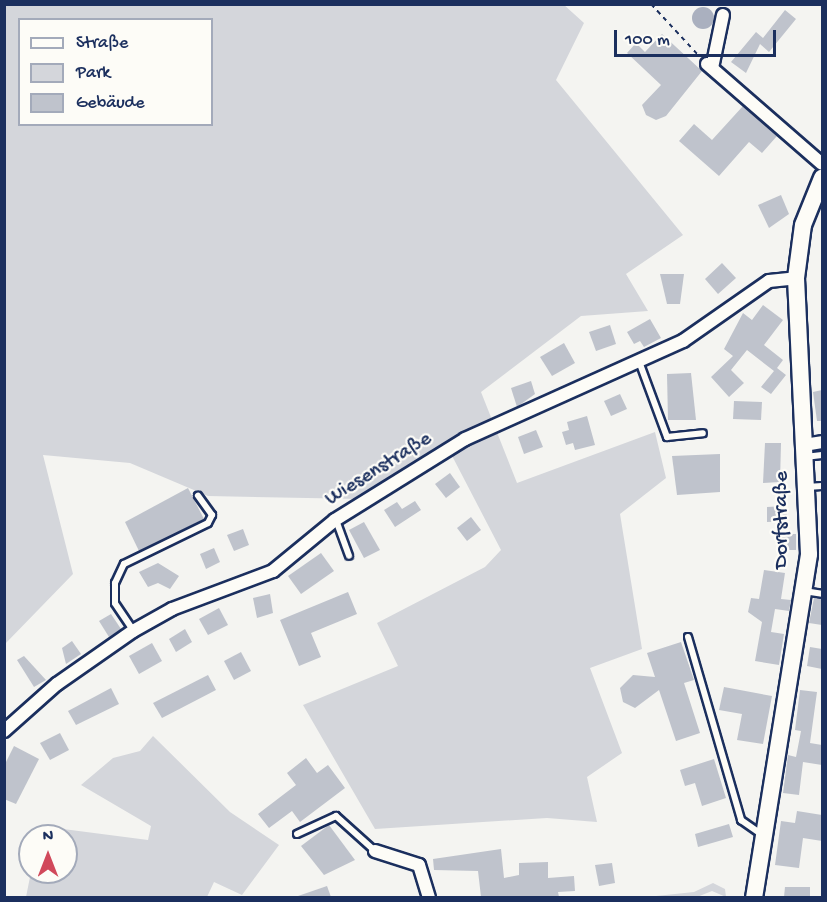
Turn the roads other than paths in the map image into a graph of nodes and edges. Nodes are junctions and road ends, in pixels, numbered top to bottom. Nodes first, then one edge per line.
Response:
1 (723, 15) dead end
2 (822, 164) edge
3 (822, 178) edge
4 (796, 278) junction
5 (640, 364) junction
6 (703, 433) dead end
7 (822, 442) edge
8 (805, 451) junction
9 (822, 455) edge
10 (815, 486) edge
11 (198, 496) dead end
12 (335, 520) junction
13 (349, 556) dead end
14 (804, 591) junction
15 (822, 594) edge
16 (133, 631) junction
17 (688, 637) dead end
18 (4, 731) edge
19 (297, 834) dead end
20 (761, 834) junction
21 (375, 851) joint
22 (429, 897) edge
23 (754, 897) edge

1 - 2 street
3 - 4 street, Dorfstraße
4 - 5 street, Wiesenstraße
4 - 8 street, Dorfstraße
5 - 6 lane
5 - 12 street, Wiesenstraße
7 - 8 street
8 - 9 lane
8 - 10 street, Dorfstraße
10 - 14 street, Dorfstraße
11 - 16 lane
12 - 13 lane
12 - 16 street, Wiesenstraße
14 - 15 lane
14 - 20 street, Dorfstraße
16 - 18 street, Wiesenstraße
17 - 20 lane
19 - 21 lane
20 - 23 street, Dorfstraße
21 - 22 street

